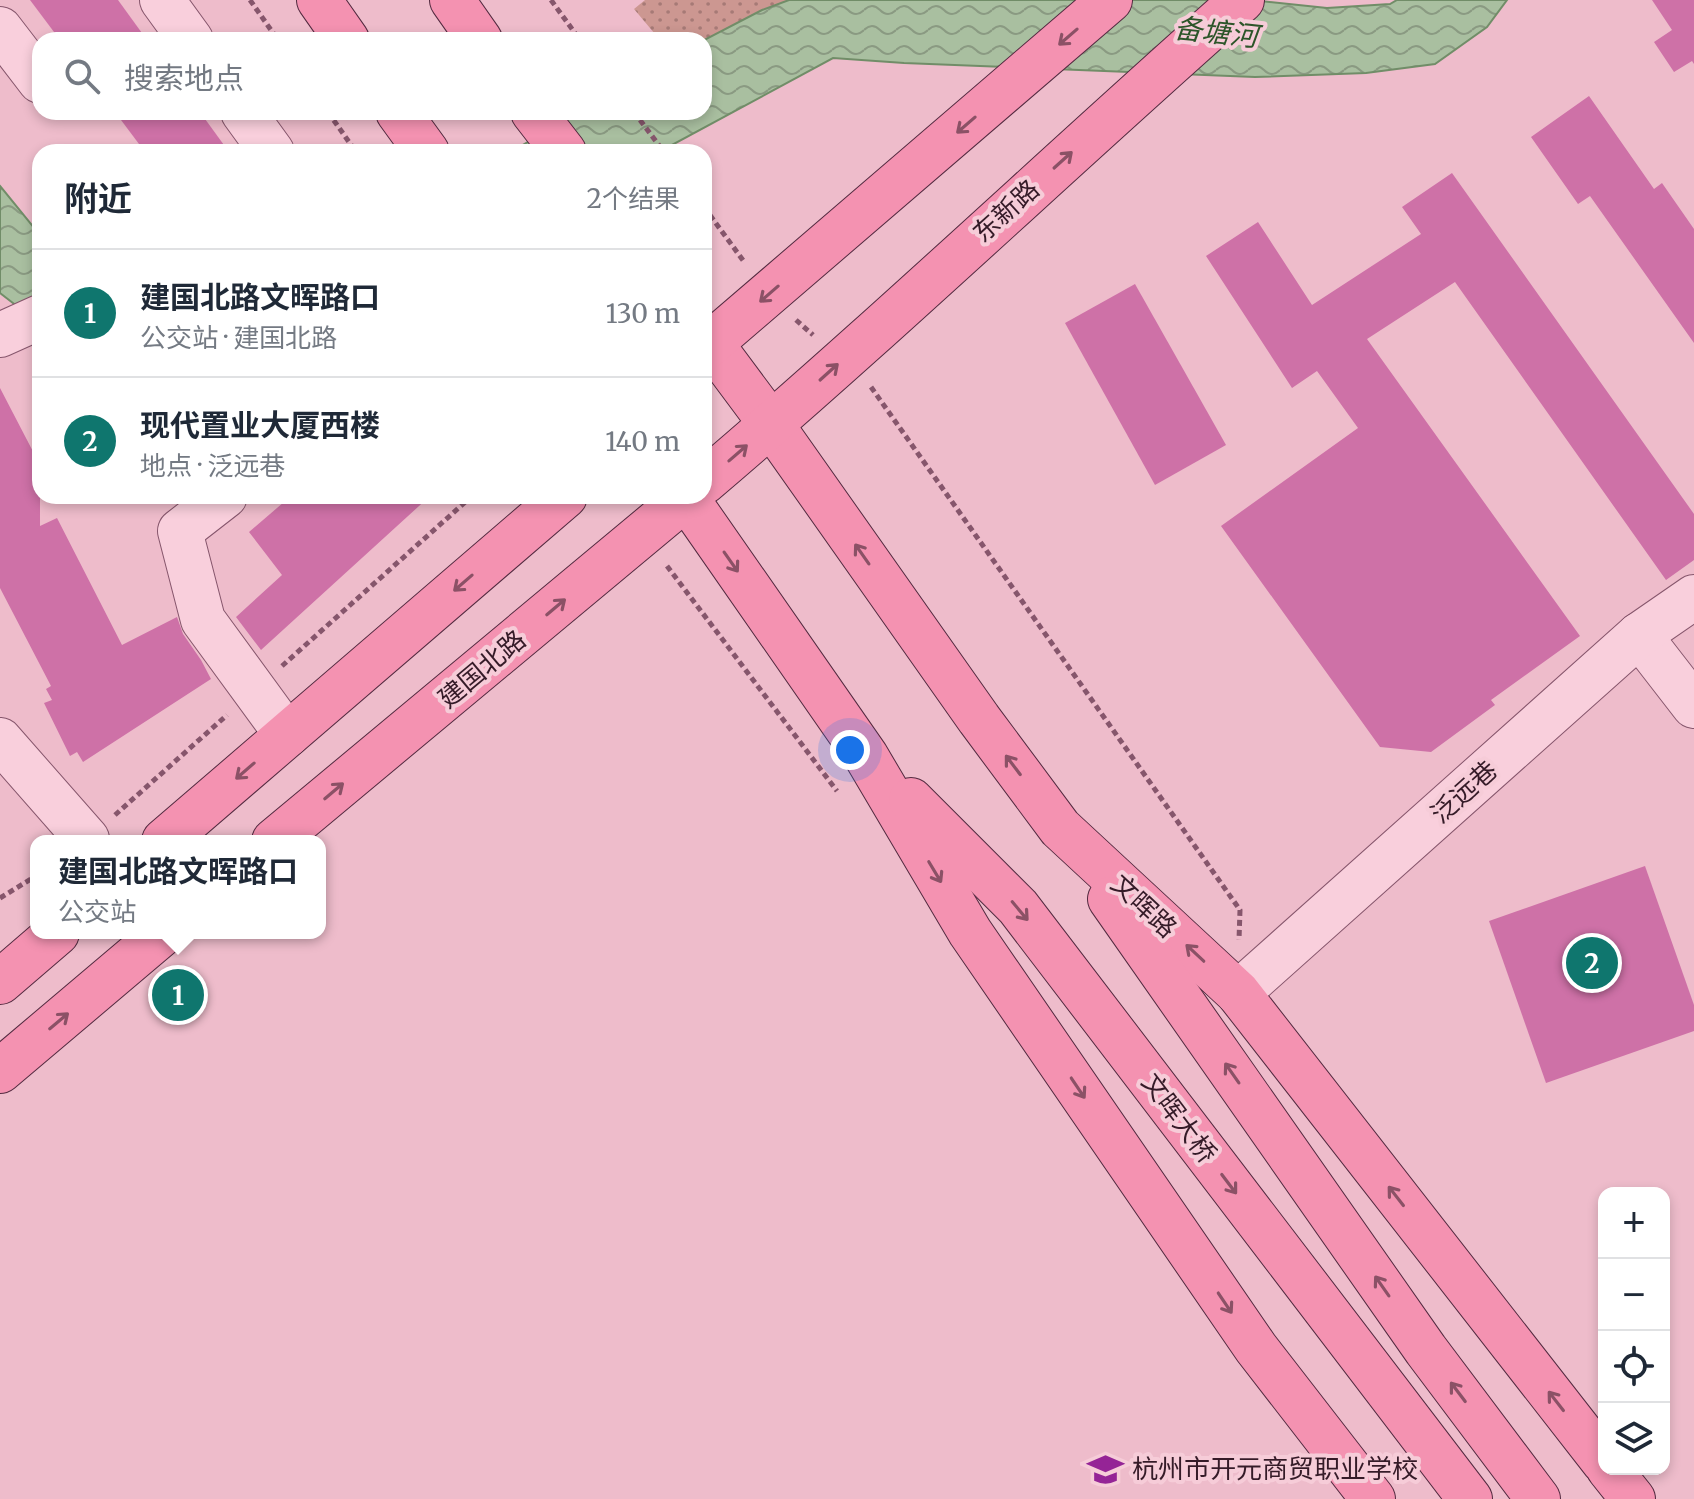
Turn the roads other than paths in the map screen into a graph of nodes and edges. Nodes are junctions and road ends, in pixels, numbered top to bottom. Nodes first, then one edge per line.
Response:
1 (162, 0) edge
2 (319, 0) edge
3 (452, 0) edge
4 (1110, 0) edge
5 (1242, 0) edge
6 (0, 29) edge
7 (185, 32) edge
8 (341, 32) edge
9 (474, 32) edge
10 (32, 71) edge
11 (249, 120) edge
12 (404, 120) edge
13 (539, 120) edge
14 (266, 144) edge
15 (421, 144) edge
16 (558, 144) edge
17 (712, 337) edge
18 (712, 350) edge
19 (771, 424) junction
20 (712, 475) edge
21 (215, 504) edge
22 (556, 504) edge
23 (678, 504) edge
24 (698, 504) edge
25 (1694, 597) edge
26 (1639, 635) junction
27 (1694, 706) edge
28 (287, 735) junction
29 (0, 740) edge
30 (866, 756) junction
31 (1060, 828) junction
32 (83, 835) edge
33 (171, 835) edge
34 (281, 835) edge
35 (50, 939) edge
36 (156, 939) edge
37 (0, 982) edge
38 (1238, 993) junction
39 (0, 1071) edge
40 (1598, 1454) edge
41 (1614, 1475) edge
42 (1373, 1499) edge
43 (1470, 1499) edge
44 (1538, 1499) edge
45 (1633, 1499) edge

1 - 7 street
2 - 8 main road
3 - 9 main road
4 -> 17 main road
19 -> 5 main road, 东新路
6 - 10 street
11 - 14 street
12 - 15 main road
13 - 16 main road
18 - 19 main road, 文晖路
20 -> 19 main road, 建国北路
31 -> 19 main road, 文晖路
21 - 28 street
22 -> 28 main road
34 -> 23 main road, 建国北路
24 -> 30 main road
25 - 26 street, 泛远巷
26 - 27 street
26 - 38 street, 泛远巷
28 -> 33 main road
29 - 32 street
30 -> 42 main road
30 -> 43 main road, 文晖大桥
38 -> 31 main road, 文晖路
44 -> 31 main road
35 - 37 main road
39 -> 36 main road
40 -> 38 main road, 文晖路
41 - 45 main road

